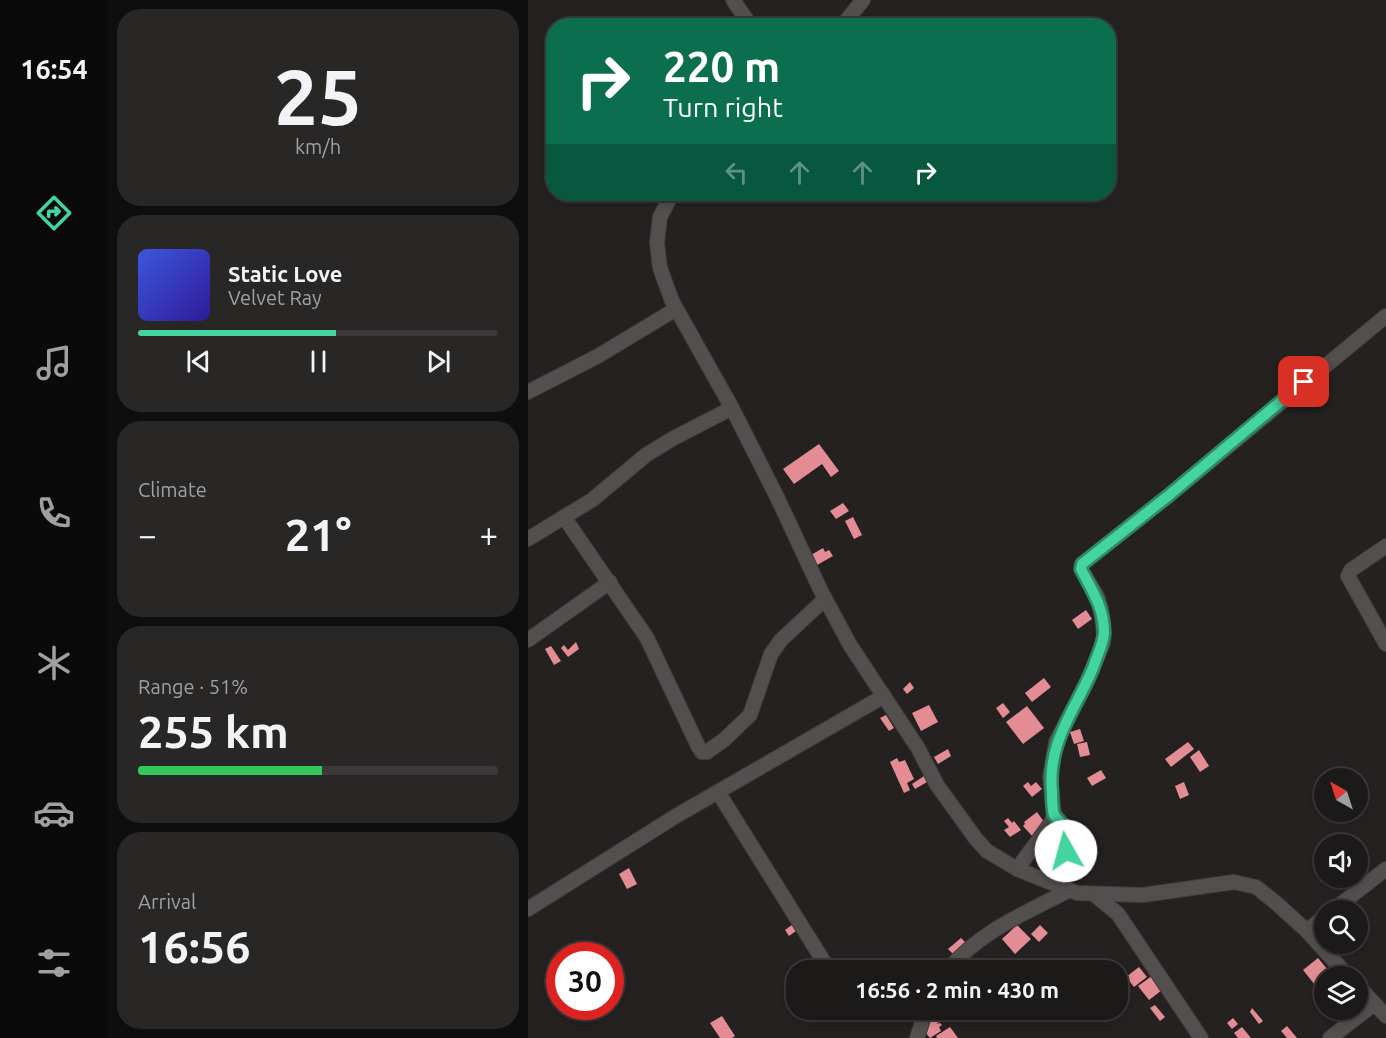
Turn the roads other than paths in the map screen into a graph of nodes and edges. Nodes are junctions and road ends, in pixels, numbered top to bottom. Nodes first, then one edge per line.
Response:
1 (733, 0) edge
2 (863, 0) edge
3 (745, 18) edge
4 (848, 18) edge
5 (668, 201) edge
6 (676, 309) junction
7 (1386, 316) edge
8 (528, 392) edge
9 (732, 408) junction
10 (564, 517) junction
11 (528, 539) edge
12 (1386, 546) edge
13 (610, 582) junction
14 (825, 598) junction
15 (528, 640) edge
16 (1386, 644) edge
17 (884, 696) junction
18 (718, 792) junction
19 (1054, 815) junction
20 (1017, 869) junction
21 (1386, 869) edge
22 (1065, 890) junction
23 (1095, 895) junction
24 (1346, 900) edge
25 (528, 909) edge
26 (1314, 925) edge
27 (1306, 931) junction
28 (823, 960) edge
29 (958, 960) edge
30 (1339, 966) edge
31 (1368, 998) edge
32 (1374, 1004) junction
33 (1386, 1016) edge
34 (923, 1020) edge
35 (917, 1038) edge
36 (1201, 1038) edge
37 (1330, 1038) edge

1 - 3 street
2 - 4 street
5 - 6 street
6 - 8 street
6 - 9 street
7 - 19 street
9 - 10 street
9 - 14 street
10 - 11 street
10 - 13 street
12 - 16 street
13 - 14 street
13 - 15 street
14 - 17 street
17 - 18 street
17 - 20 street
18 - 25 street
18 - 28 street
19 - 20 street
19 - 22 street
20 - 22 street
21 - 24 street
22 - 23 street
22 - 29 street
23 - 27 street
23 - 36 street
26 - 27 street
27 - 30 street
31 - 32 street
32 - 33 street
32 - 37 street
34 - 35 street

